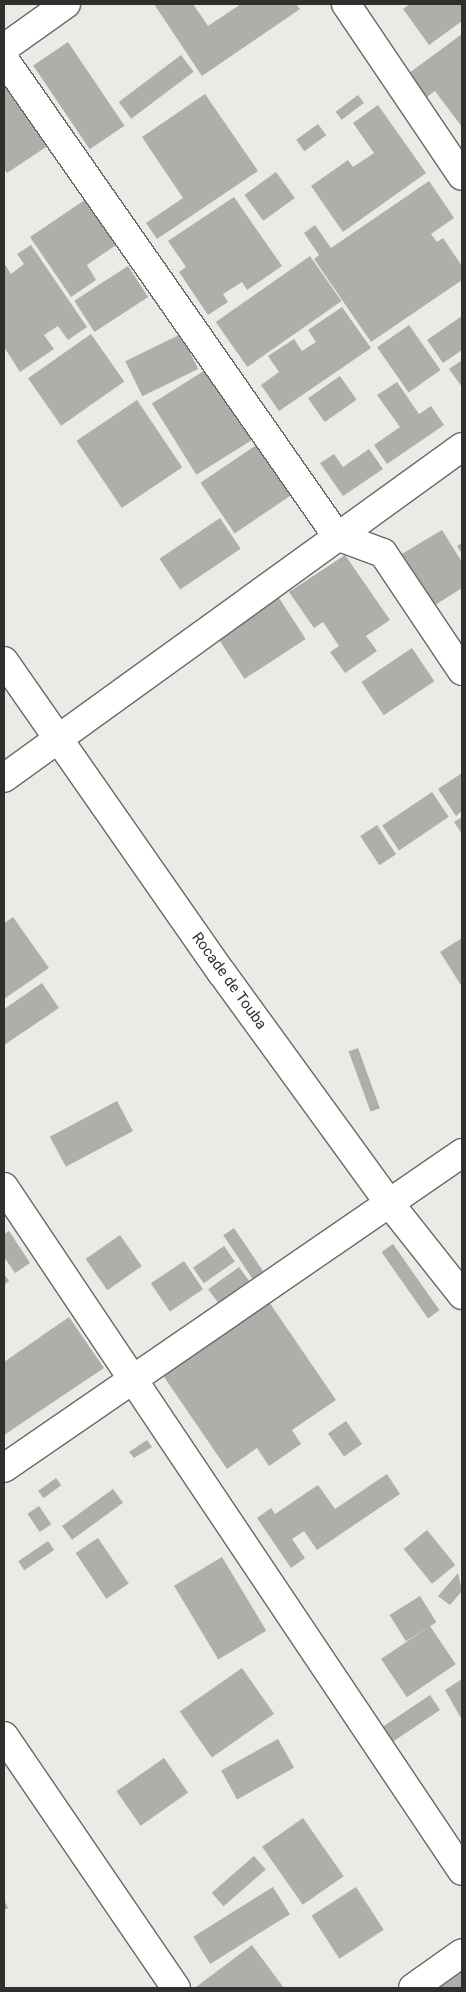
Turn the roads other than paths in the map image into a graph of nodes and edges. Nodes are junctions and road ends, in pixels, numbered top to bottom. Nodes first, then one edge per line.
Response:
1 (66, 4) edge
2 (346, 4) edge
3 (4, 48) edge
4 (4, 59) edge
5 (462, 176) edge
6 (462, 447) edge
7 (337, 536) junction
8 (4, 661) edge
9 (462, 671) edge
10 (58, 739) junction
11 (4, 778) edge
12 (462, 1153) edge
13 (4, 1187) edge
14 (390, 1204) junction
15 (462, 1295) edge
16 (135, 1377) junction
17 (4, 1468) edge
18 (4, 1736) edge
19 (462, 1871) edge
20 (462, 1953) edge
21 (176, 1988) edge
22 (413, 1988) edge

1 - 3 street
2 - 5 street
4 - 7 street
6 - 7 street
7 - 9 street
7 - 10 street
8 - 10 street, Rocade de Touba
10 - 11 street
10 - 14 street, Rocade de Touba
12 - 14 street
13 - 16 street
14 - 15 street, Rocade de Touba
14 - 16 street
16 - 17 street
16 - 19 street
18 - 21 street
20 - 22 street

